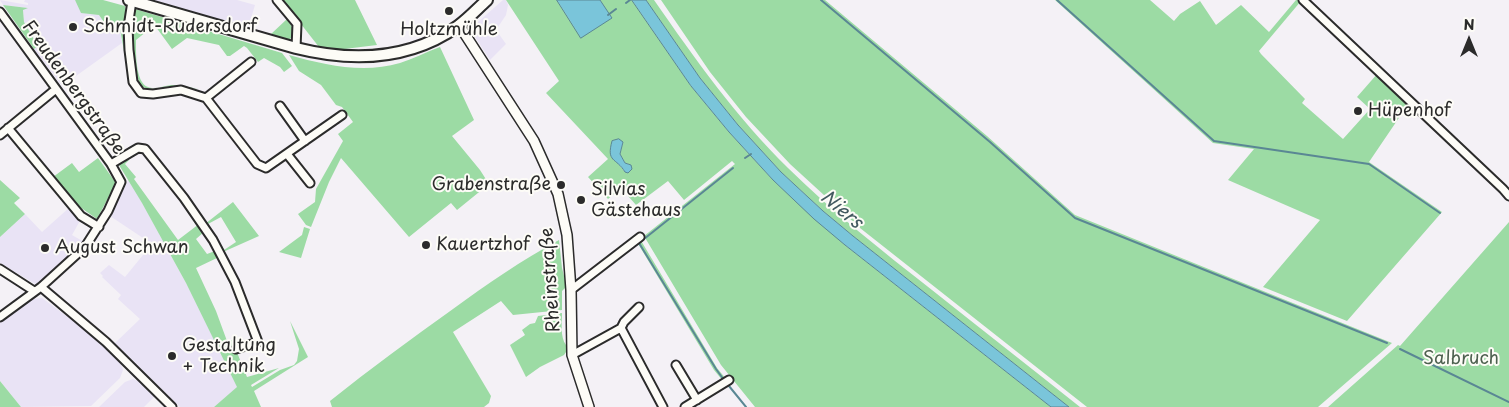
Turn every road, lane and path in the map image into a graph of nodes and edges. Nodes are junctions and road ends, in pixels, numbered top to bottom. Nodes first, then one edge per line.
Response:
1 (130, 0) edge
2 (277, 0) edge
3 (487, 0) edge
4 (1303, 0) edge
5 (0, 12) edge
6 (459, 25) junction
7 (296, 48) junction
8 (251, 62) dead end
9 (56, 90) junction
10 (206, 98) junction
11 (280, 106) dead end
12 (342, 115) dead end
13 (8, 128) junction
14 (0, 135) edge
15 (306, 141) junction
16 (287, 154) junction
17 (111, 164) junction
18 (310, 183) dead end
19 (1509, 196) edge
20 (99, 226) junction
21 (640, 237) dead end
22 (0, 269) edge
23 (37, 289) junction
24 (571, 290) junction
25 (639, 308) dead end
26 (0, 317) edge
27 (621, 328) junction
28 (236, 349) dead end
29 (572, 355) junction
30 (676, 364) dead end
31 (730, 380) dead end
32 (695, 403) edge
33 (172, 407) edge
34 (589, 407) edge
35 (663, 407) edge
36 (685, 407) edge

1 - 7 main road
1 - 10 street
2 - 7 street
3 - 6 main road
4 - 19 street
5 - 9 street, Freudenbergstraße
6 - 7 main road
6 - 24 street, Rheinstraße
8 - 10 street
9 - 13 street
9 - 17 street, Freudenbergstraße
10 - 16 street
11 - 15 street
12 - 15 street
13 - 14 street
13 - 20 street
15 - 16 street
16 - 18 street
17 - 20 street, Freudenbergstraße
17 - 28 street
20 - 23 street
21 - 24 street
22 - 23 street
23 - 26 street
23 - 33 street
24 - 29 street, Rheinstraße
25 - 27 street
27 - 29 street
27 - 35 street
29 - 34 street, Rheinstraße
30 - 32 street
31 - 32 street
32 - 36 street

